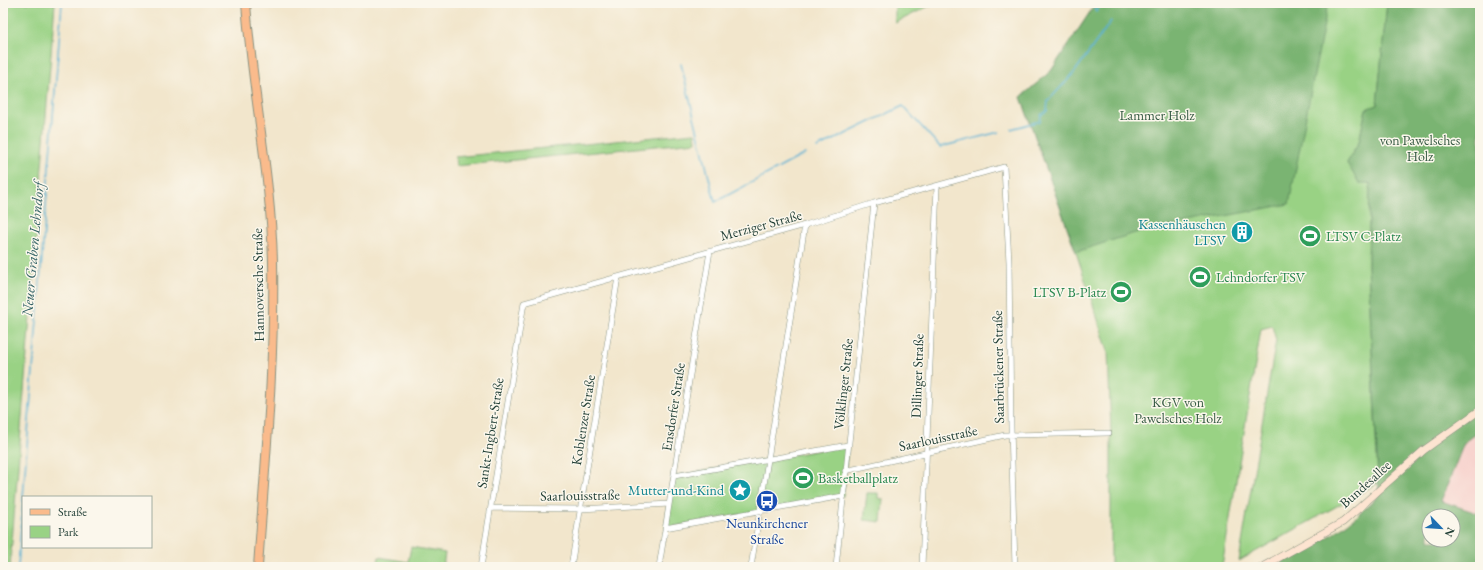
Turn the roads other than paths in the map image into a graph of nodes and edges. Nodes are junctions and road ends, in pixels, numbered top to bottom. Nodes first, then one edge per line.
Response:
1 (246, 3) edge
2 (1004, 168) joint
3 (937, 186) junction
4 (874, 203) junction
5 (805, 225) junction
6 (710, 251) junction
7 (618, 277) junction
8 (524, 303) joint
9 (1480, 410) edge
10 (1109, 433) dead end
11 (1012, 435) junction
12 (848, 445) junction
13 (926, 452) junction
14 (766, 460) junction
15 (845, 471) junction
16 (674, 476) junction
17 (843, 496) junction
18 (669, 504) junction
19 (491, 508) junction
20 (581, 509) junction
21 (760, 512) junction
22 (665, 528) junction
23 (258, 567) edge
24 (481, 567) edge
25 (571, 567) edge
26 (659, 567) edge
27 (751, 567) edge
28 (836, 567) edge
29 (922, 567) edge
30 (1015, 567) edge
31 (1262, 567) edge

1 - 23 main road, Hannoversche Straße
2 - 3 street, Merziger Straße
2 - 11 street, Saarbrückener Straße
3 - 4 street, Merziger Straße
3 - 13 street, Dillinger Straße
4 - 5 street, Merziger Straße
4 - 12 street, Völklinger Straße
5 - 6 street, Merziger Straße
5 - 14 street
6 - 7 street, Merziger Straße
6 - 16 street, Ensdorfer Straße
7 - 8 street, Merziger Straße
7 - 20 street, Koblenzer Straße
8 - 19 street, Sankt-Ingbert-Straße
9 - 31 street, Bundesallee
10 - 11 street, Saarlouisstraße
11 - 13 street, Saarlouisstraße
11 - 30 street, Saarbrückener Straße
12 - 14 street
12 - 15 street, Völklinger Straße
13 - 15 street, Saarlouisstraße
13 - 29 street, Dillinger Straße
14 - 16 street
14 - 21 street
15 - 17 street, Völklinger Straße
16 - 18 street, Ensdorfer Straße
17 - 21 street
17 - 28 street, Völklinger Straße
18 - 20 street, Saarlouisstraße
18 - 22 street, Ensdorfer Straße
19 - 20 street, Saarlouisstraße
19 - 24 street, Sankt-Ingbert-Straße
20 - 25 street, Koblenzer Straße
21 - 22 street
21 - 27 street
22 - 26 street, Ensdorfer Straße

